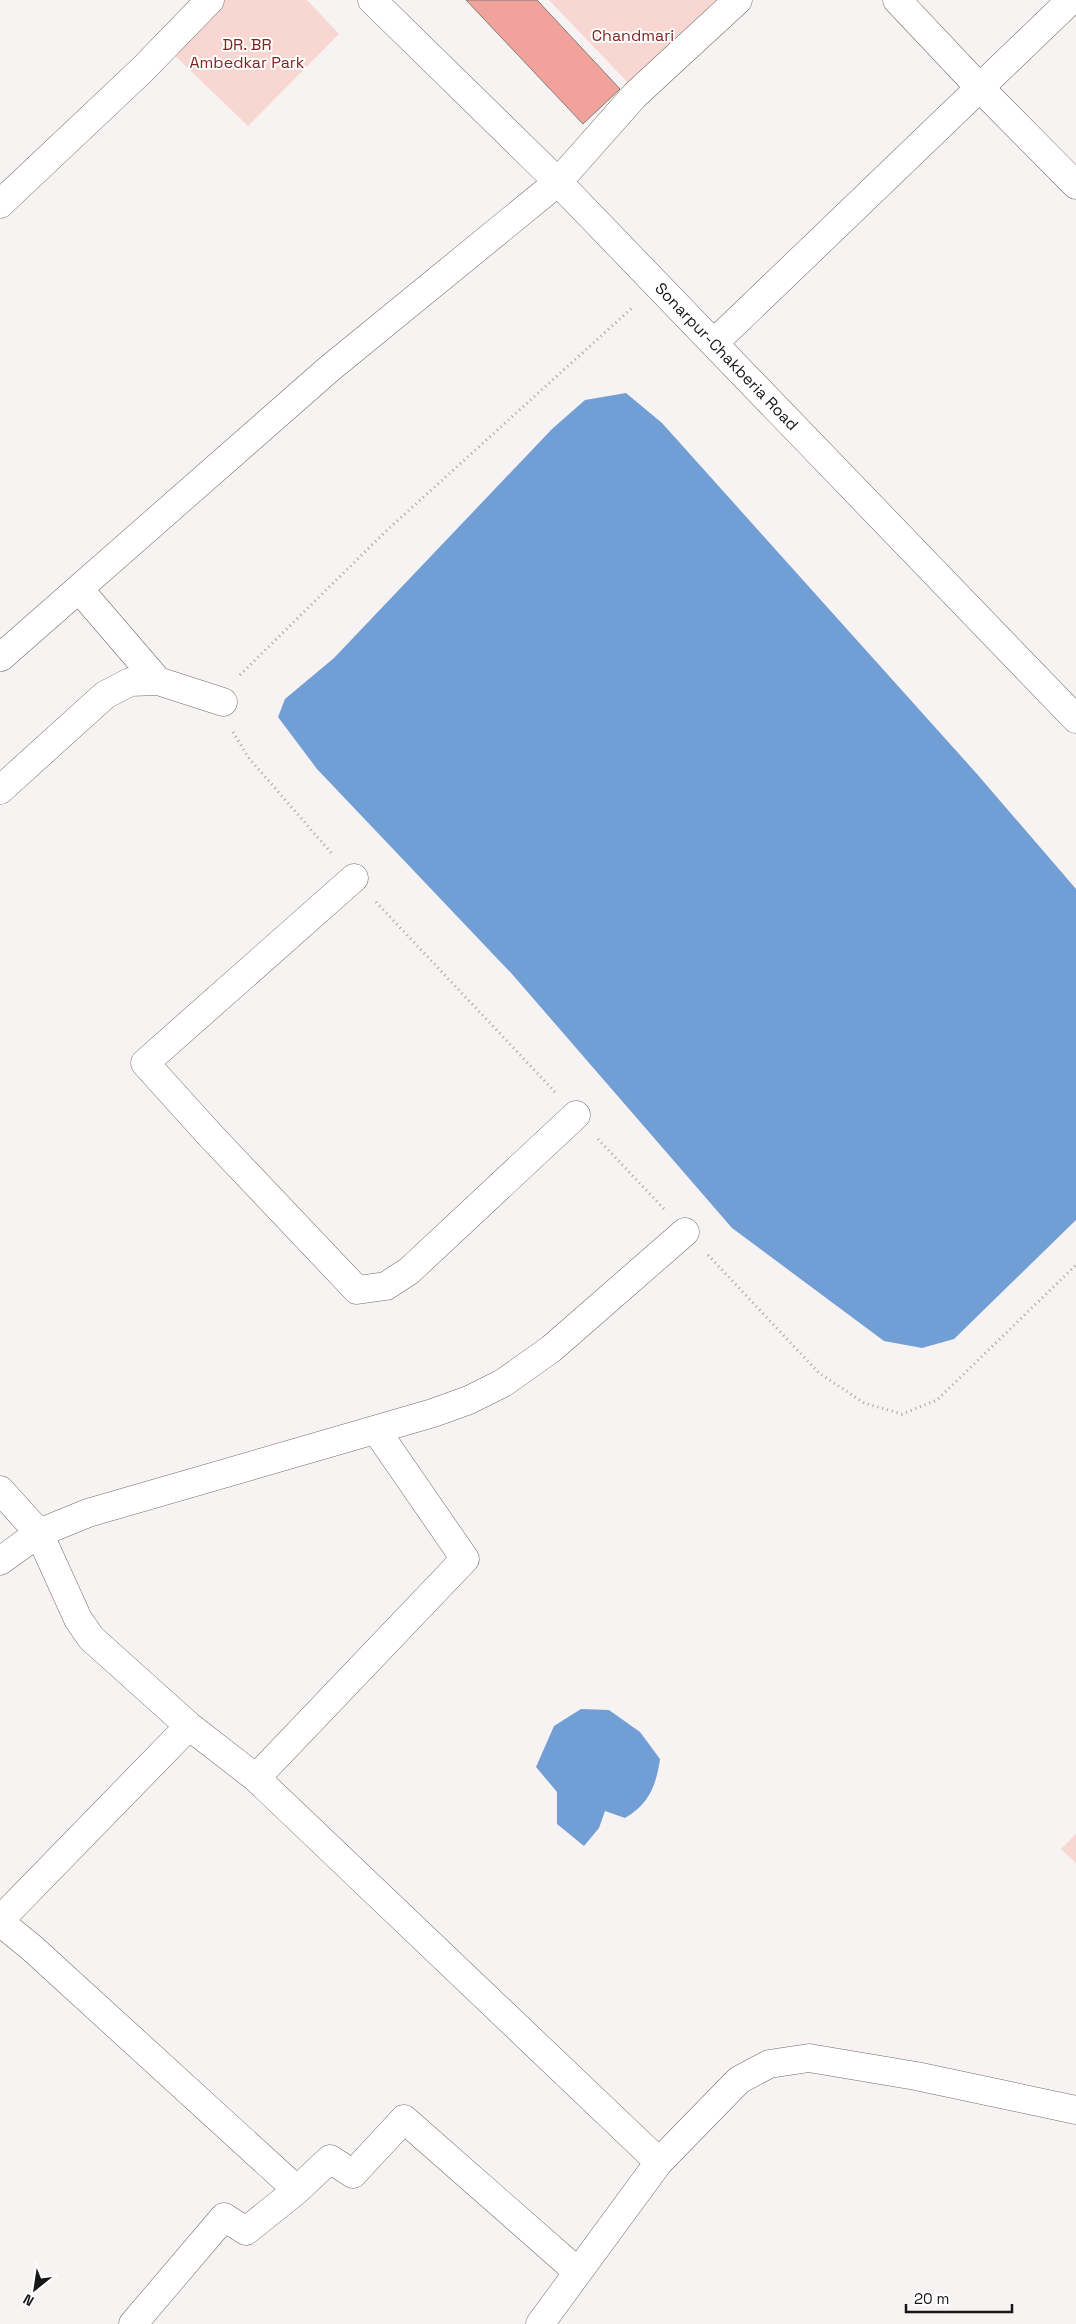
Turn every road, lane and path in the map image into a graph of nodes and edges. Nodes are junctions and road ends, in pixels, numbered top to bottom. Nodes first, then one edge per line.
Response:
1 (210, 0) edge
2 (372, 0) edge
3 (738, 0) edge
4 (897, 0) edge
5 (1071, 0) edge
6 (980, 88) junction
7 (558, 182) junction
8 (1076, 185) edge
9 (0, 204) edge
10 (657, 284) junction
11 (714, 343) junction
12 (79, 589) junction
13 (1, 657) edge
14 (158, 681) junction
15 (223, 702) junction
16 (1076, 718) edge
17 (2, 783) edge
18 (354, 878) junction
19 (576, 1115) junction
20 (685, 1232) junction
21 (1076, 1265) edge
22 (376, 1430) junction
23 (0, 1490) edge
24 (39, 1534) junction
25 (0, 1561) edge
26 (189, 1726) junction
27 (256, 1778) junction
28 (0, 1921) edge
29 (1076, 2110) edge
30 (659, 2162) junction
31 (296, 2190) junction
32 (578, 2272) junction
33 (133, 2324) edge
34 (540, 2324) edge

1 - 9 street
2 - 7 street, Sonarpur-Chakberia Road
3 - 7 street
4 - 6 street
5 - 6 street
6 - 8 street
6 - 11 street
7 - 10 street, Sonarpur-Chakberia Road
7 - 12 street
10 - 11 street, Sonarpur-Chakberia Road
10 - 15 path
11 - 16 street, Sonarpur-Chakberia Road
12 - 13 street
12 - 14 street
14 - 15 street
14 - 17 street
15 - 18 path
18 - 19 path
18 - 19 street
19 - 20 path
20 - 21 path
20 - 22 street
22 - 24 street
22 - 27 street
23 - 24 street
24 - 25 street
24 - 26 street
26 - 27 street
26 - 28 street
27 - 30 street
28 - 31 street
29 - 30 street
30 - 32 street
31 - 32 street
31 - 33 street
32 - 34 street

